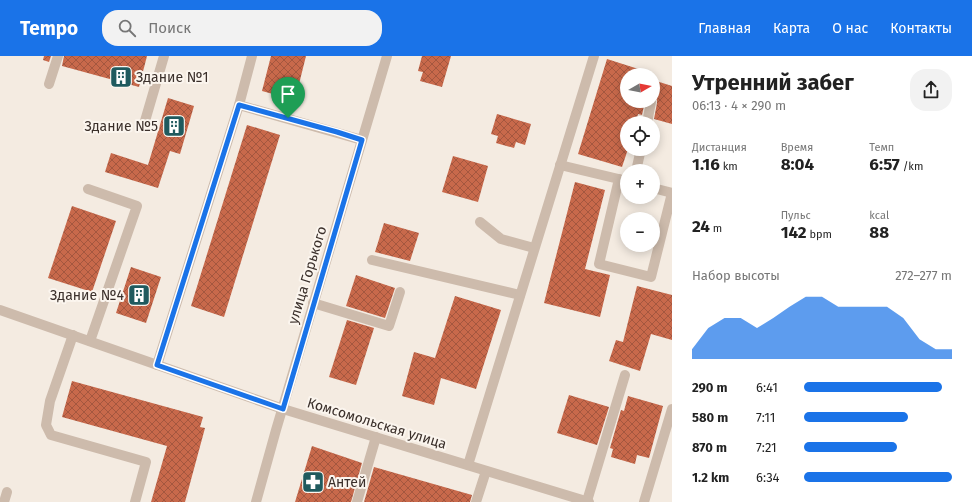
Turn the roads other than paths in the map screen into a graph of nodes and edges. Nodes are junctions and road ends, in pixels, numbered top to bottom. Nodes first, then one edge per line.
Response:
1 (58, 56) edge
2 (164, 56) edge
3 (252, 56) edge
4 (387, 56) edge
5 (594, 56) edge
6 (49, 84) dead end
7 (239, 105) junction
8 (145, 121) dead end
9 (362, 140) junction
10 (560, 165) junction
11 (620, 179) edge
12 (88, 189) dead end
13 (620, 190) edge
14 (660, 190) edge
15 (672, 193) edge
16 (480, 222) dead end
17 (534, 248) junction
18 (372, 260) dead end
19 (400, 292) dead end
20 (520, 295) junction
21 (313, 303) junction
22 (0, 310) edge
23 (72, 335) junction
24 (90, 341) junction
25 (157, 365) junction
26 (626, 375) dead end
27 (283, 409) junction
28 (672, 409) edge
29 (376, 437) junction
30 (468, 465) junction
31 (486, 471) junction
32 (7, 492) dead end
33 (4, 502) edge
34 (135, 502) edge
35 (256, 502) edge
36 (357, 502) edge
37 (476, 502) edge
38 (588, 502) edge
39 (644, 502) edge

1 - 6 street
2 - 8 street
3 - 7 street
4 - 9 street, улица Горького
5 - 10 street
7 - 9 street
7 - 25 street
9 - 21 street, улица Горького
10 - 11 street
10 - 17 street
12 - 24 street
13 - 15 street
14 - 15 street
16 - 17 street
17 - 20 street
18 - 20 street
19 - 21 street
20 - 30 street
21 - 27 street, улица Горького
22 - 23 street, Комсомольская улица
23 - 24 street, Комсомольская улица
23 - 34 street
24 - 25 street, Комсомольская улица
25 - 27 street, Комсомольская улица
26 - 38 street
27 - 29 street, Комсомольская улица
27 - 35 street, улица Горького
28 - 39 street
29 - 30 street, Комсомольская улица
29 - 36 street
30 - 31 street, Комсомольская улица
31 - 37 street
31 - 38 street, Комсомольская улица
32 - 33 street

